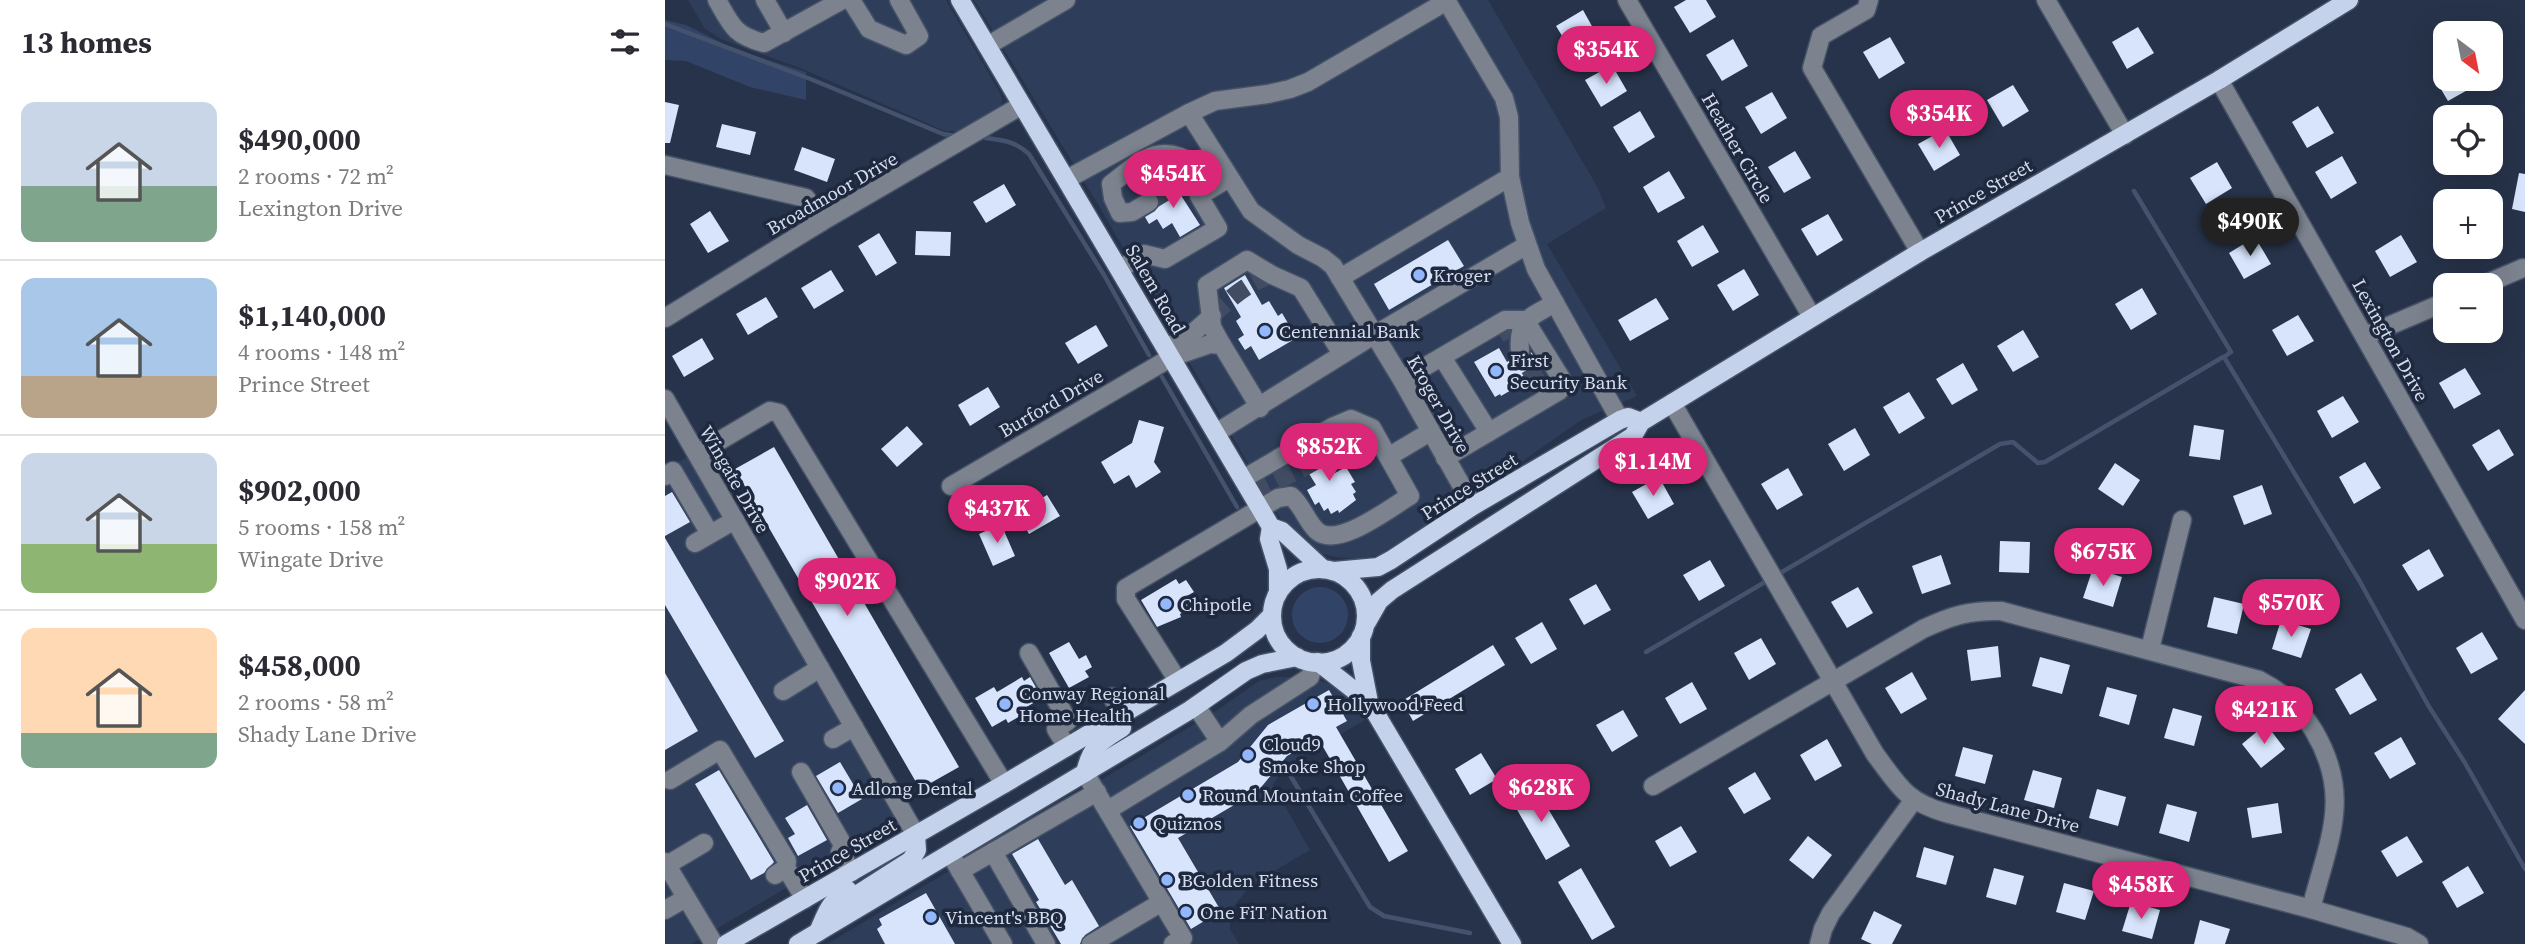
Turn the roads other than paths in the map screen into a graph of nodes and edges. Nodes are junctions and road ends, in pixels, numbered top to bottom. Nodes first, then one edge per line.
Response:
1 (717, 0) edge
2 (765, 0) edge
3 (842, 0) edge
4 (851, 0) edge
5 (899, 0) edge
6 (960, 0) edge
7 (1066, 0) edge
8 (1446, 0) edge
9 (1627, 0) edge
10 (1869, 0) edge
11 (2046, 0) edge
12 (2341, 2) edge
13 (1036, 7) edge
14 (784, 33) junction
15 (987, 46) junction
16 (2219, 80) junction
17 (1022, 105) junction
18 (1189, 113) junction
19 (2125, 135) junction
20 (1213, 153) junction
21 (665, 165) edge
22 (1188, 169) junction
23 (1510, 177) junction
24 (1229, 178) junction
25 (1067, 179) junction
26 (1199, 196) junction
27 (1149, 202) tunnel mouth
28 (821, 222) junction
29 (1527, 245) junction
30 (1920, 252) junction
31 (2523, 268) dead end
32 (1120, 269) junction
33 (2503, 276) edge
34 (1340, 278) junction
35 (1555, 303) junction
36 (2433, 307) edge
37 (1212, 316) junction
38 (1812, 317) junction
39 (665, 318) edge
40 (1525, 320) junction
41 (1375, 334) junction
42 (2365, 336) junction
43 (1222, 345) junction
44 (1520, 351) dead end
45 (1169, 353) junction
46 (1342, 354) junction
47 (1442, 357) junction
48 (1402, 380) junction
49 (665, 399) edge
50 (1672, 403) junction
51 (1260, 408) junction
52 (1621, 420) junction
53 (1640, 422) junction
54 (1430, 432) junction
55 (1489, 432) junction
56 (1216, 433) junction
57 (697, 454) junction
58 (1388, 457) junction
59 (1445, 458) junction
60 (665, 476) edge
61 (1243, 479) junction
62 (951, 486) dead end
63 (1552, 487) junction
64 (1473, 506) junction
65 (1260, 508) junction
66 (735, 520) junction
67 (2182, 520) dead end
68 (1271, 527) junction
69 (1328, 570) junction
70 (1278, 592) junction
71 (1272, 615) junction
72 (2525, 620) edge
73 (1364, 629) junction
74 (2150, 649) junction
75 (1029, 653) dead end
76 (1310, 661) junction
77 (820, 668) junction
78 (1178, 681) junction
79 (1832, 682) junction
80 (783, 691) dead end
81 (1155, 695) junction
82 (1112, 697) dead end
83 (1369, 702) junction
84 (1196, 706) junction
85 (1122, 714) junction
86 (854, 727) junction
87 (833, 739) dead end
88 (1220, 742) junction
89 (1067, 747) junction
90 (801, 772) dead end
91 (1085, 773) junction
92 (671, 783) edge
93 (1004, 784) junction
94 (1653, 786) dead end
95 (1097, 792) junction
96 (1913, 801) junction
97 (1108, 810) junction
98 (916, 835) junction
99 (703, 843) dead end
100 (891, 849) junction
101 (993, 852) junction
102 (950, 853) junction
103 (666, 863) edge
104 (960, 871) junction
105 (852, 872) junction
106 (686, 898) junction
107 (805, 899) junction
108 (1162, 902) junction
109 (2311, 909) junction
110 (665, 910) edge
111 (837, 921) junction
112 (822, 938) edge
113 (713, 944) edge
114 (726, 944) edge
115 (798, 944) edge
116 (1003, 944) edge
117 (1047, 944) edge
118 (1091, 944) edge
119 (1173, 944) edge
120 (1512, 944) edge
121 (1819, 944) edge
122 (2419, 944) edge

1 - 14 street
2 - 14 street
3 - 14 street
4 - 5 street
6 - 15 main road, Salem Road
7 - 13 street
8 - 18 street
8 - 23 street
9 - 38 street, Heather Circle
10 - 30 street
11 - 19 street
12 - 16 main road, Prince Street
13 - 15 street
15 - 17 main road, Salem Road
16 - 19 main road, Prince Street
16 - 42 street, Lexington Drive
17 - 25 main road, Salem Road
17 - 28 street, Broadmoor Drive
18 - 20 street, Kroger Drive
18 - 25 street
19 - 30 main road, Prince Street
20 - 22 street
20 - 24 street, Kroger Drive
21 - 28 street
22 - 26 street
22 - 27 street
23 - 29 street
23 - 34 street
24 - 26 street
24 - 34 street, Kroger Drive
25 - 32 main road, Salem Road
26 - 32 street
28 - 39 street, Broadmoor Drive
29 - 35 street
29 - 41 street
30 - 38 main road, Prince Street
31 - 33 street
32 - 45 main road, Salem Road
34 - 41 street, Kroger Drive
35 - 40 street
35 - 52 street
36 - 42 street
37 - 43 street
37 - 45 street
37 - 46 street
38 - 50 main road, Prince Street
40 - 44 street
40 - 47 street
40 - 55 street
41 - 46 street
41 - 48 street, Kroger Drive
42 - 72 street, Lexington Drive
43 - 45 street
43 - 51 street
45 - 56 main road, Salem Road
45 - 62 street, Burford Drive
46 - 51 street
47 - 48 street
47 - 55 street
48 - 54 street, Kroger Drive
49 - 57 street, Wingate Drive
50 - 53 main road, Prince Street
50 - 79 street, Shady Lane Drive
51 - 56 street
52 - 53 main road
52 - 63 main road, Prince Street
52 - 64 main road, Prince Street
53 - 63 main road, Prince Street
54 - 58 street
54 - 59 street, Kroger Drive
55 - 59 street
56 - 61 main road, Salem Road
57 - 66 street, Wingate Drive
57 - 93 street
58 - 61 street
58 - 65 street
59 - 64 street, Kroger Drive
60 - 66 street
61 - 65 main road, Salem Road
63 - 73 main road, Prince Street
64 - 69 main road, Prince Street
65 - 68 main road, Salem Road
65 - 78 street
66 - 77 street, Wingate Drive
67 - 74 street
68 - 69 main road, Salem Road
68 - 70 main road, Salem Road
69 - 70 main road
69 - 73 main road
70 - 71 main road
71 - 76 main road
71 - 78 main road, Prince Street
73 - 76 main road
73 - 83 main road
74 - 79 street
74 - 109 street
75 - 89 street
76 - 83 main road
76 - 84 main road
76 - 88 street
77 - 80 street
77 - 86 street, Wingate Drive
78 - 81 main road, Prince Street
79 - 94 street
79 - 96 street, Shady Lane Drive
81 - 85 main road, Prince Street
81 - 91 main road
82 - 85 street
83 - 120 main road
84 - 88 street
84 - 91 main road
85 - 89 main road, Prince Street
86 - 87 street
86 - 98 street, Wingate Drive
88 - 97 street
89 - 93 main road, Prince Street
90 - 105 street
91 - 95 street
91 - 102 main road
92 - 107 street
93 - 98 main road, Prince Street
95 - 97 street
95 - 101 street
96 - 109 street, Shady Lane Drive
96 - 121 street
97 - 108 street
98 - 100 main road, Prince Street
98 - 111 main road
99 - 103 street
100 - 105 main road, Prince Street
100 - 112 main road
101 - 104 street
101 - 117 street
102 - 104 street
102 - 111 main road
103 - 106 street
104 - 116 street
105 - 107 main road, Prince Street
106 - 110 street
106 - 113 street
107 - 114 main road, Prince Street
108 - 118 street
108 - 119 street
109 - 122 street, Shady Lane Drive
111 - 112 main road
112 - 115 main road

